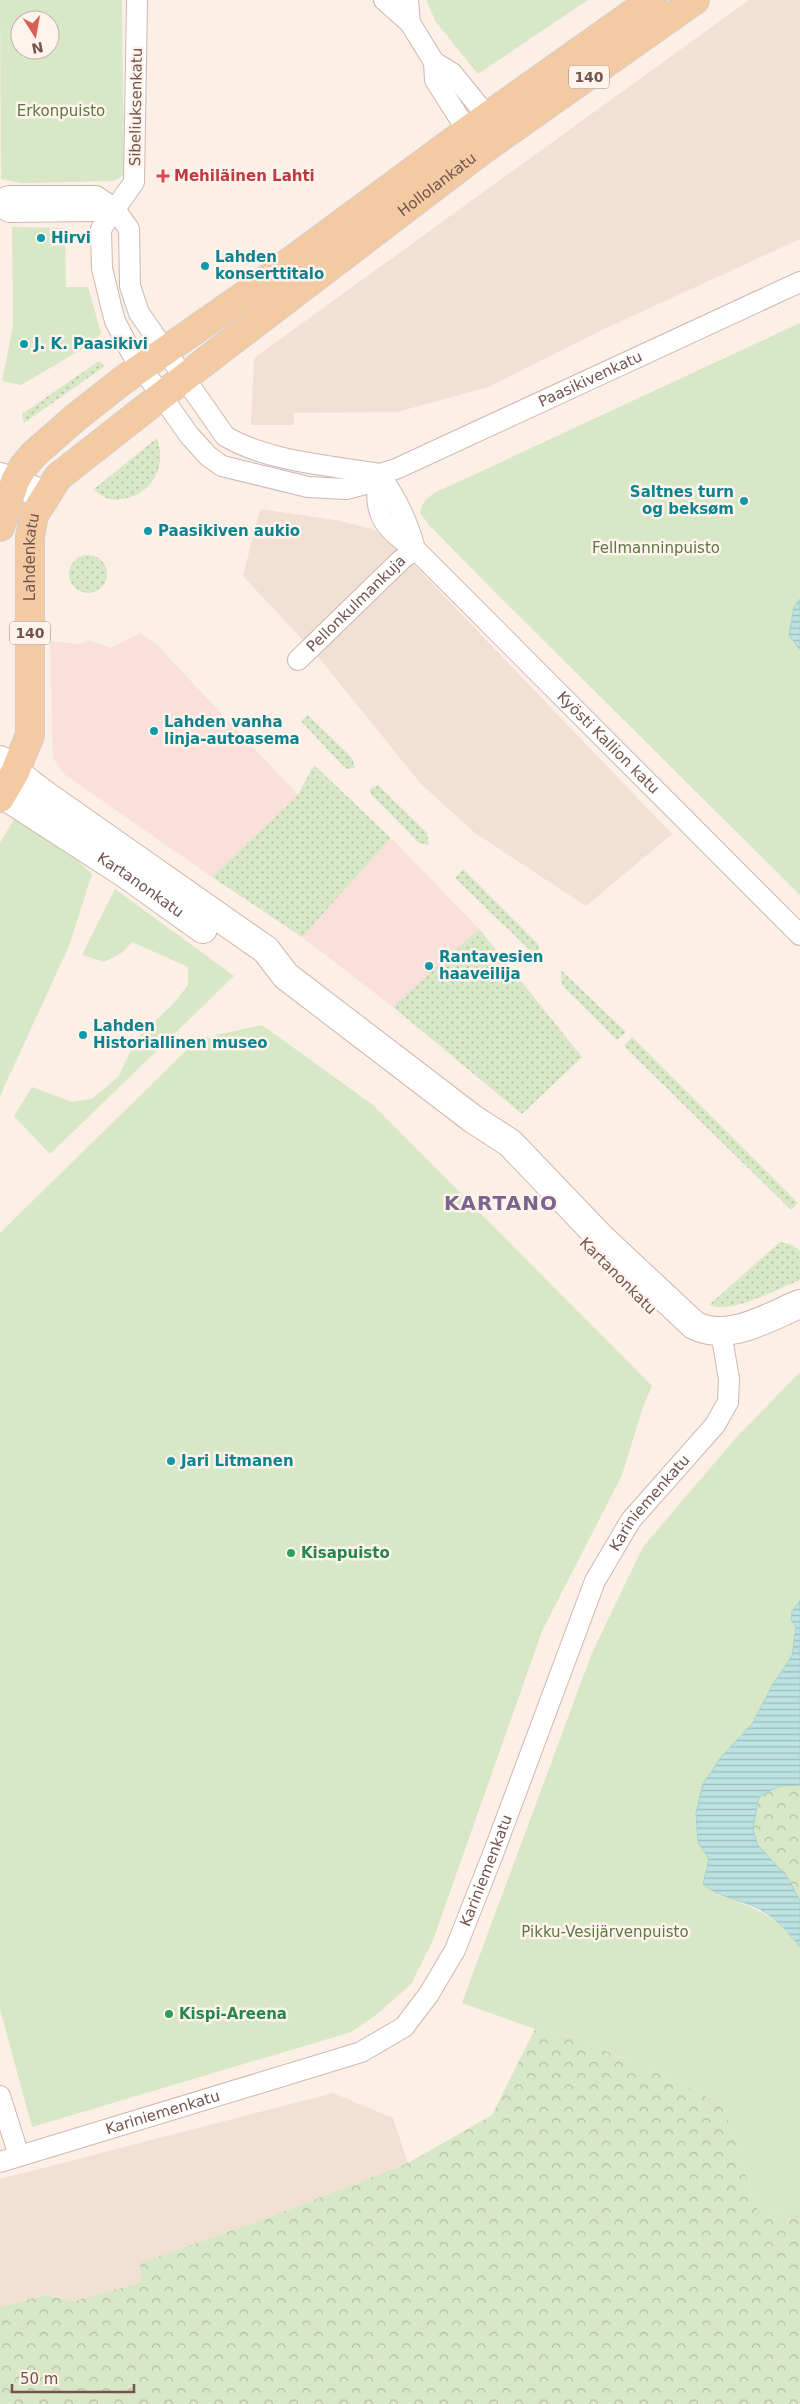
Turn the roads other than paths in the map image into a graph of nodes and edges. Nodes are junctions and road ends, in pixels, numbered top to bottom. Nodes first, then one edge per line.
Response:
1 (137, 0) edge
2 (384, 0) edge
3 (408, 0) edge
4 (652, 0) edge
5 (695, 0) edge
6 (410, 23) junction
7 (485, 134) junction
8 (0, 199) edge
9 (0, 208) edge
10 (114, 208) junction
11 (800, 282) edge
12 (175, 344) junction
13 (131, 375) junction
14 (185, 378) junction
15 (163, 396) junction
16 (379, 474) junction
17 (7, 479) edge
18 (45, 495) junction
19 (0, 527) edge
20 (416, 549) junction
21 (298, 660) dead end
22 (3, 782) edge
23 (800, 935) edge
24 (473, 1119) junction
25 (800, 1304) edge
26 (800, 1321) edge
27 (723, 1340) junction
28 (0, 2096) edge
29 (9, 2159) edge

1 - 10 street, Sibeliuksenkatu
2 - 6 street
3 - 6 street
4 - 7 main road, Hollolankatu / 140
5 - 7 main road, Hollolankatu / 140
6 - 7 street
7 - 12 main road, Hollolankatu / 140
7 - 14 main road, Hollolankatu / 140
8 - 10 street
9 - 10 street
10 - 12 street
10 - 13 street, Sibeliuksenkatu
11 - 16 street, Paasikivenkatu
12 - 13 main road, 140
12 - 14 street
13 - 15 street, Sibeliuksenkatu
13 - 17 main road, 140
14 - 15 main road, Lahdenkatu / 140
14 - 16 street, Paasikivenkatu
15 - 16 street, Paasikivenkatu
15 - 18 main road, Lahdenkatu / 140
16 - 20 street, Kyösti Kallion katu
17 - 18 main road
17 - 19 main road
18 - 22 main road, Lahdenkatu / 140
20 - 21 street, Pellonkulmankuja
20 - 23 street, Kyösti Kallion katu
22 - 24 main road, Kartanonkatu
24 - 27 main road, Kartanonkatu
24 - 27 main road, Kartanonkatu
25 - 27 main road, Kartanonkatu
26 - 27 main road, Kartanonkatu
27 - 29 street, Kariniemenkatu
28 - 29 street

